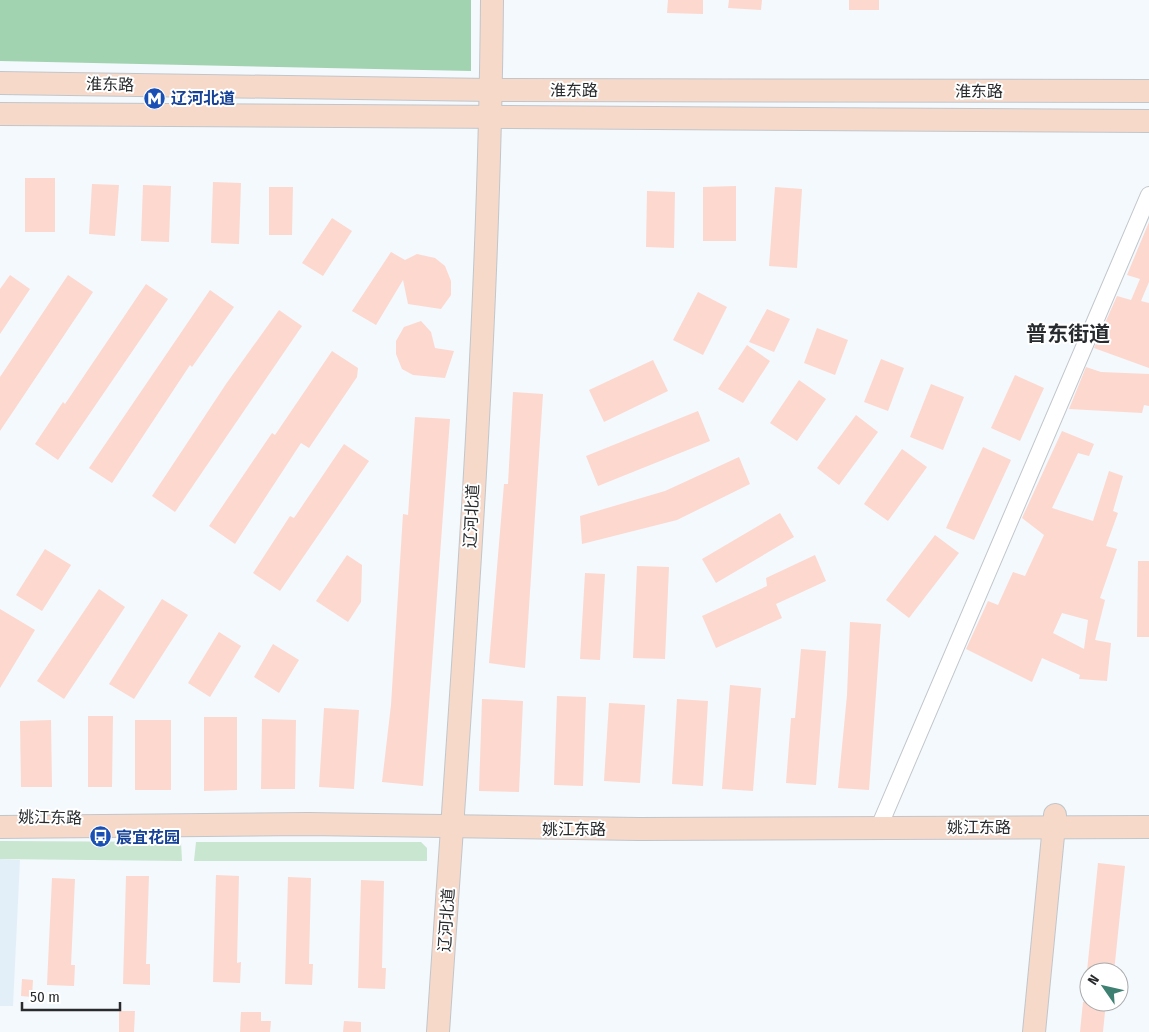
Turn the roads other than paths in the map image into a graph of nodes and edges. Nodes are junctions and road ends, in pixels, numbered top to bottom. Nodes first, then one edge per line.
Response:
1 (492, 0) edge
2 (0, 83) edge
3 (491, 90) junction
4 (1149, 91) edge
5 (0, 114) edge
6 (490, 118) junction
7 (1149, 121) edge
8 (1149, 195) edge
9 (1149, 816) edge
10 (0, 817) edge
11 (1054, 821) junction
12 (881, 822) junction
13 (452, 823) junction
14 (0, 827) edge
15 (1149, 827) edge
16 (438, 1032) edge
17 (1034, 1032) edge

1 - 3 street, 辽河北道
2 - 3 street, 淮东路
3 - 4 street, 淮东路
3 - 6 street, 辽河北道
5 - 6 street, 淮东路
6 - 7 street, 淮东路
6 - 13 street, 辽河北道
8 - 12 street
9 - 11 street, 姚江东路
10 - 13 street, 姚江东路
11 - 12 street, 姚江东路
11 - 15 street, 姚江东路
11 - 17 street
12 - 13 street, 姚江东路
13 - 14 street, 姚江东路
13 - 16 street, 辽河北道

